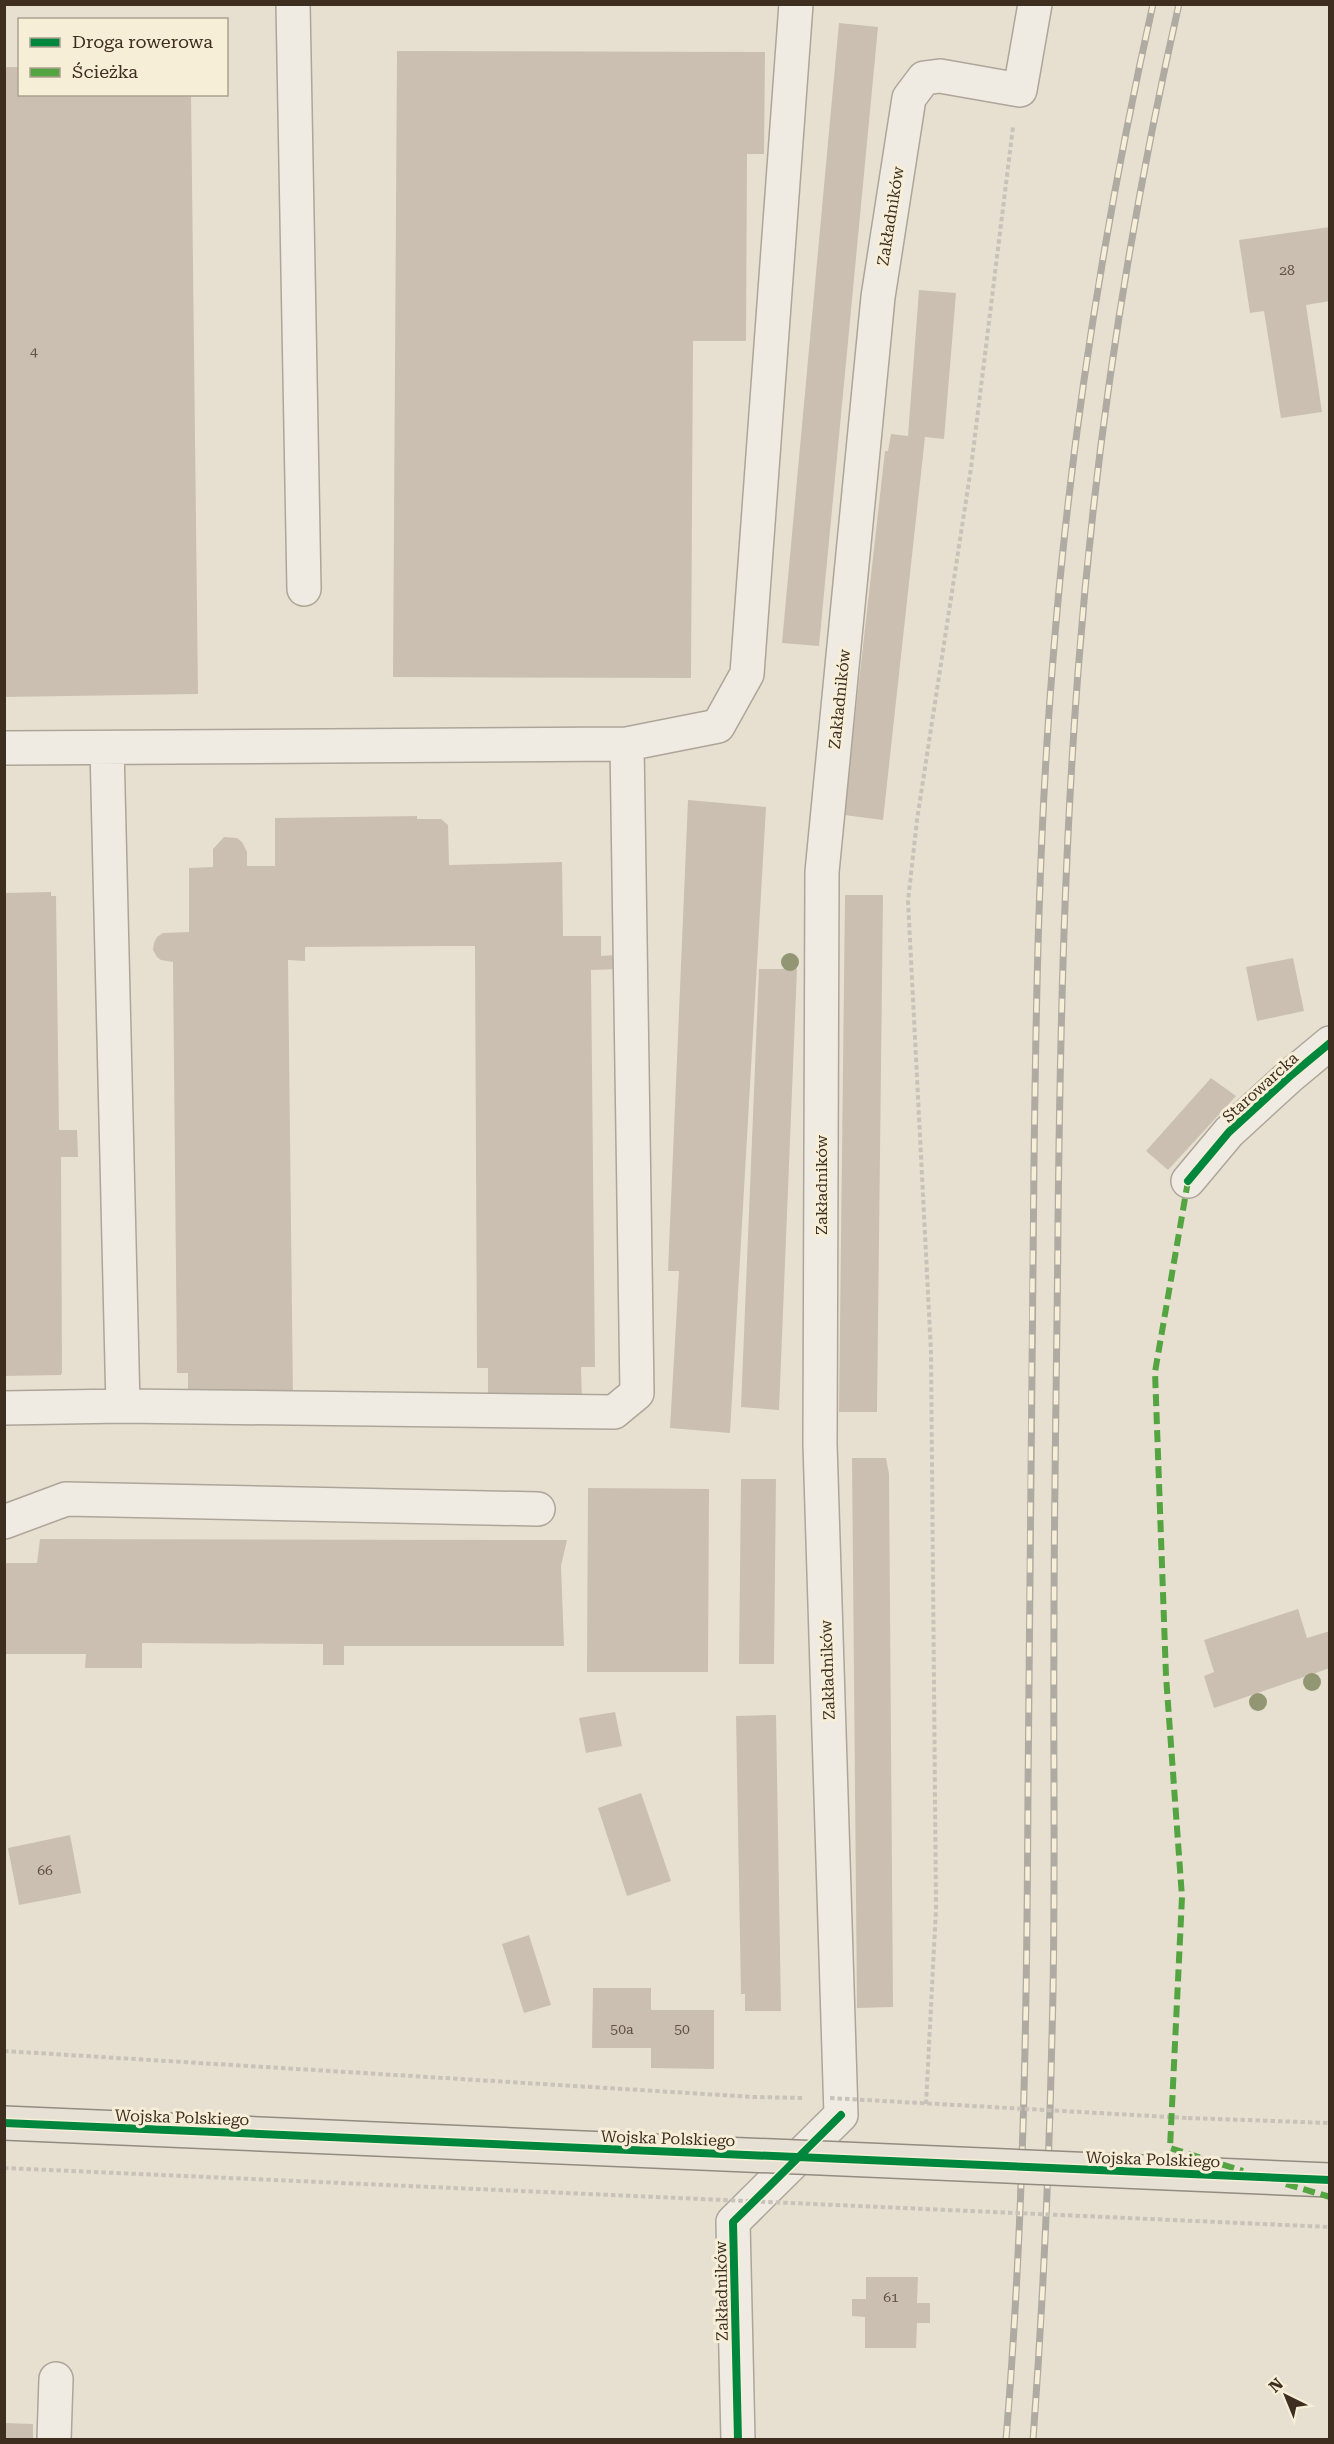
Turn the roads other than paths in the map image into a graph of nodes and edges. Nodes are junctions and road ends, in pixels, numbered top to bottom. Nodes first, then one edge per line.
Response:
1 (293, 4) edge
2 (795, 4) edge
3 (1035, 4) edge
4 (304, 589) dead end
5 (627, 744) junction
6 (4, 748) edge
7 (107, 748) junction
8 (1329, 1043) edge
9 (1188, 1181) dead end
10 (123, 1406) junction
11 (4, 1408) edge
12 (538, 1509) dead end
13 (4, 1522) edge
14 (4, 2123) edge
15 (1329, 2180) edge
16 (56, 2379) dead end
17 (54, 2439) edge
18 (738, 2439) edge

1 - 4 street
2 - 5 street
3 - 18 street, Zakładników
5 - 7 street
5 - 10 street
6 - 7 street
7 - 10 street
8 - 9 street, Starowarcka
10 - 11 street
12 - 13 street
14 - 15 main road, Wojska Polskiego, bridge
16 - 17 street

